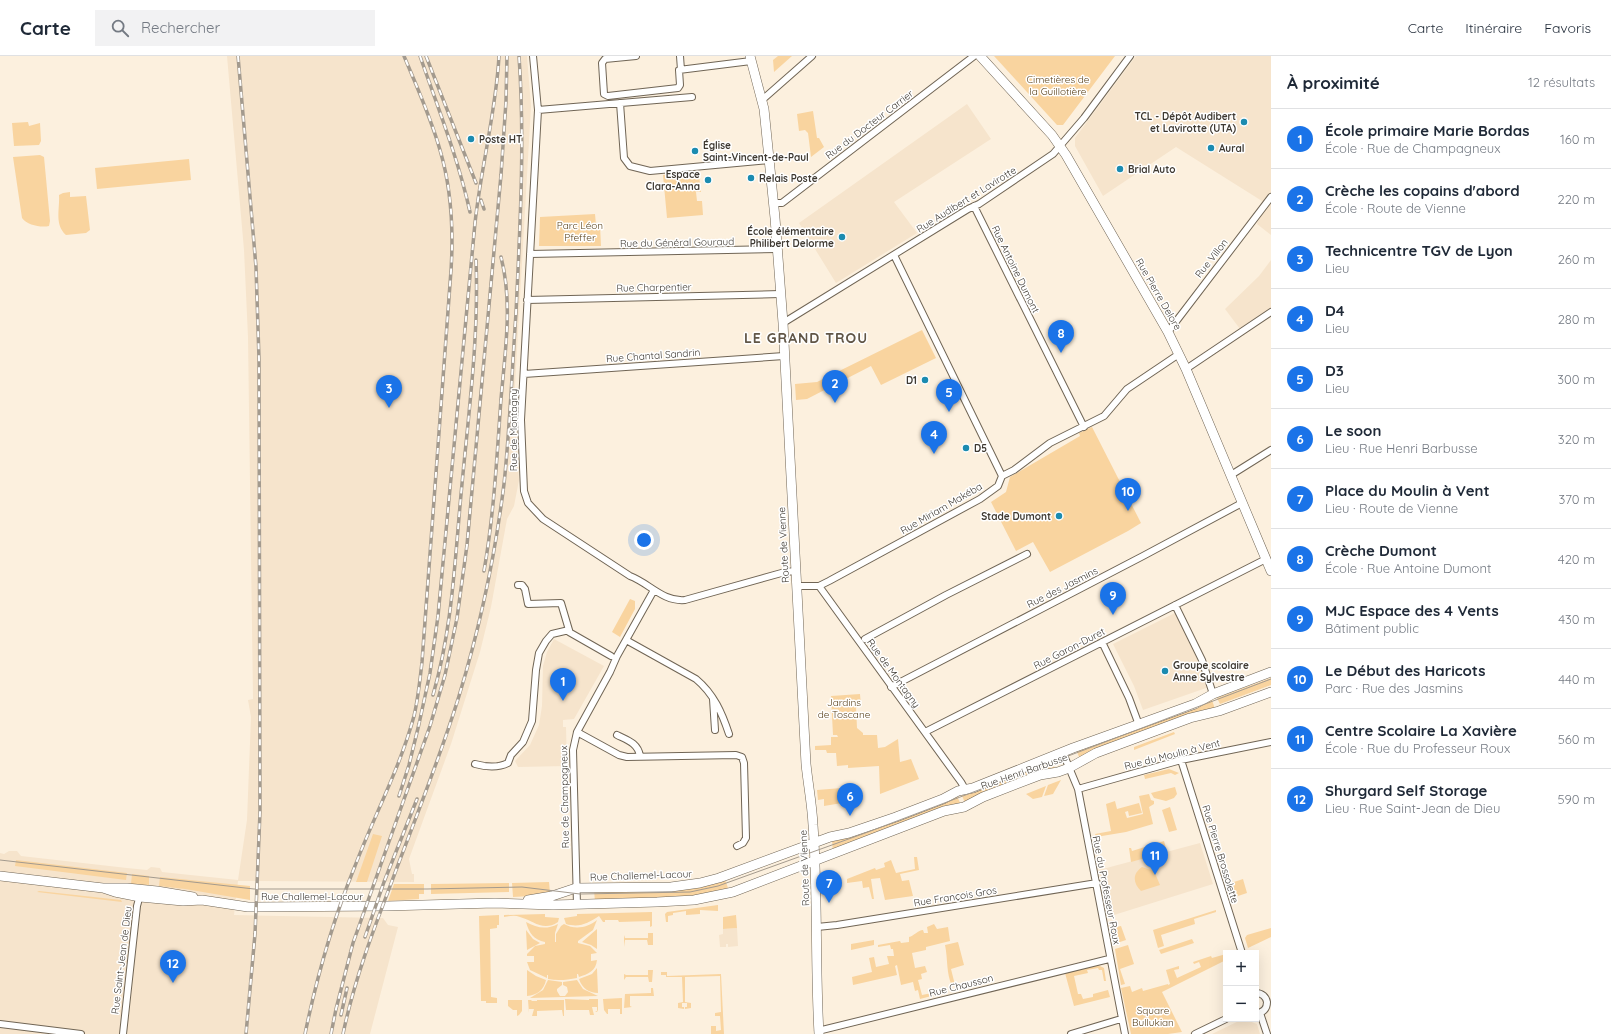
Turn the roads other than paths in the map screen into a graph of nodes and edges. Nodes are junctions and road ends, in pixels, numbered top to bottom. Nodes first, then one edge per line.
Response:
1 (533, 56) edge
2 (636, 56) edge
3 (680, 56) edge
4 (812, 56) edge
5 (974, 56) edge
6 (980, 56) edge
7 (1130, 56) edge
8 (751, 59) edge
9 (681, 70) junction
10 (692, 97) dead end
11 (762, 100) junction
12 (620, 103) junction
13 (538, 110) junction
14 (1060, 146) junction
15 (769, 160) junction
16 (1271, 197) edge
17 (774, 203) junction
18 (974, 206) junction
19 (777, 249) junction
20 (530, 254) junction
21 (894, 255) junction
22 (780, 294) junction
23 (527, 300) junction
24 (1271, 312) edge
25 (782, 323) junction
26 (1168, 332) junction
27 (1179, 354) junction
28 (784, 356) junction
29 (1186, 369) junction
30 (524, 374) junction
31 (1084, 427) junction
32 (1271, 450) edge
33 (1230, 475) junction
34 (1002, 476) junction
35 (1242, 503) junction
36 (1027, 554) dead end
37 (1266, 559) junction
38 (796, 571) junction
39 (1271, 571) edge
40 (518, 585) dead end
41 (797, 586) junction
42 (819, 586) junction
43 (654, 590) junction
44 (1175, 605) junction
45 (569, 630) junction
46 (866, 639) dead end
47 (626, 640) junction
48 (1102, 642) junction
49 (611, 656) dead end
50 (1271, 672) edge
51 (891, 687) junction
52 (1212, 691) dead end
53 (1271, 692) edge
54 (713, 698) junction
55 (1139, 725) junction
56 (715, 730) dead end
57 (577, 732) junction
58 (925, 732) junction
59 (729, 734) dead end
60 (617, 735) dead end
61 (1271, 742) edge
62 (1063, 753) junction
63 (642, 756) junction
64 (1181, 760) junction
65 (475, 764) dead end
66 (1069, 768) junction
67 (965, 789) junction
68 (1078, 789) junction
69 (811, 844) junction
70 (737, 846) dead end
71 (811, 863) junction
72 (0, 876) edge
73 (1097, 883) junction
74 (576, 888) junction
75 (141, 893) junction
76 (495, 903) junction
77 (577, 905) junction
78 (817, 927) junction
79 (1241, 950) edge
80 (1109, 959) junction
81 (1259, 994) edge
82 (1269, 998) edge
83 (1259, 1012) edge
84 (1259, 1015) edge
85 (1121, 1020) junction
86 (1223, 1020) edge
87 (0, 1024) edge
88 (818, 1032) edge
89 (81, 1034) edge
90 (123, 1034) edge
91 (1071, 1034) edge
92 (1124, 1034) edge
93 (1194, 1034) edge
94 (1267, 1034) edge

1 - 13 street, Rue de Montagny
2 - 9 street
3 - 9 street
4 - 11 street
5 - 17 street, Rue du Docteur Carrier
6 - 14 street, Rue Pierre Delore
7 - 14 street, Rue Audibert et Lavirotte
8 - 9 street
8 - 11 street, Route de Vienne
10 - 12 street
11 - 15 street, Route de Vienne
12 - 13 street
12 - 15 street
13 - 20 street, Rue de Montagny
14 - 18 street, Rue Audibert et Lavirotte
14 - 26 street, Rue Pierre Delore
15 - 17 street, Route de Vienne
16 - 26 street, Rue Villon
17 - 19 street, Route de Vienne
18 - 21 street, Rue Audibert et Lavirotte
18 - 31 street, Rue Antoine Dumont
19 - 20 street, Rue du Général Gouraud
19 - 22 street, Route de Vienne
20 - 23 street, Rue de Montagny
21 - 25 street, Rue Audibert et Lavirotte
21 - 34 street
22 - 23 street, Rue Charpentier
22 - 25 street, Route de Vienne
23 - 30 street, Rue de Montagny
24 - 29 street
25 - 28 street, Route de Vienne
26 - 27 street, Rue Pierre Delore
27 - 29 street, Rue Pierre Delore
27 - 31 street, Rue Miriam Makéba
28 - 30 street, Rue Chantal Sandrin
28 - 38 street, Route de Vienne
29 - 33 street, Rue Pierre Delore
30 - 43 street, Rue de Montagny
31 - 34 street, Rue Miriam Makéba
32 - 33 street
33 - 35 street, Rue Pierre Delore
34 - 42 street, Rue Miriam Makéba
35 - 37 street, Rue Pierre Delore
35 - 51 street, Rue des Jasmins
36 - 46 street
37 - 39 street, Rue Pierre Delore
37 - 44 street, Rue Garon-Duret
38 - 41 street, Route de Vienne
38 - 43 street, Rue de Montagny
40 - 45 street
41 - 42 street
41 - 69 street, Route de Vienne
42 - 51 street, Rue de Montagny
43 - 47 street, Rue de Champagneux
44 - 48 street, Rue Garon-Duret
44 - 52 street
45 - 49 street
45 - 65 street
47 - 54 street
47 - 57 street, Rue de Champagneux
48 - 55 street
48 - 58 street, Rue Garon-Duret
50 - 55 street, Rue Henri Barbusse
51 - 58 street, Rue de Montagny
53 - 66 street, Rue Henri Barbusse
54 - 56 street
54 - 59 street
55 - 62 street, Rue Henri Barbusse
57 - 63 street
57 - 74 street, Rue de Champagneux
58 - 67 street, Rue de Montagny
60 - 63 street
61 - 64 street, Rue du Moulin à Vent
62 - 66 street, Rue du Professeur Roux
62 - 67 street, Rue Henri Barbusse
63 - 70 street
64 - 68 street, Rue du Moulin à Vent
64 - 79 street, Rue Pierre Brossolette
66 - 68 street, Rue du Professeur Roux
66 - 71 street, Rue Henri Barbusse
67 - 69 street, Rue Henri Barbusse
68 - 73 street, Rue du Professeur Roux
69 - 71 street, Route de Vienne
69 - 74 street, Rue Challemel-Lacour
71 - 77 street, Rue Challemel-Lacour
71 - 78 street, Route de Vienne
72 - 75 street, Rue Challemel-Lacour
73 - 78 street, Rue François Gros
73 - 80 street, Rue du Professeur Roux
74 - 76 street, Rue Challemel-Lacour
74 - 77 street, Rue de Champagneux
75 - 76 street, Rue Challemel-Lacour
75 - 90 street, Rue Saint-Jean de Dieu
76 - 77 street, Rue Challemel-Lacour
78 - 88 street, Route de Vienne
80 - 85 street, Rue du Professeur Roux
80 - 88 street, Rue Chausson
81 - 82 street
82 - 83 street
84 - 94 street
85 - 91 street
85 - 92 street, Rue du Professeur Roux
86 - 93 street
87 - 89 street

